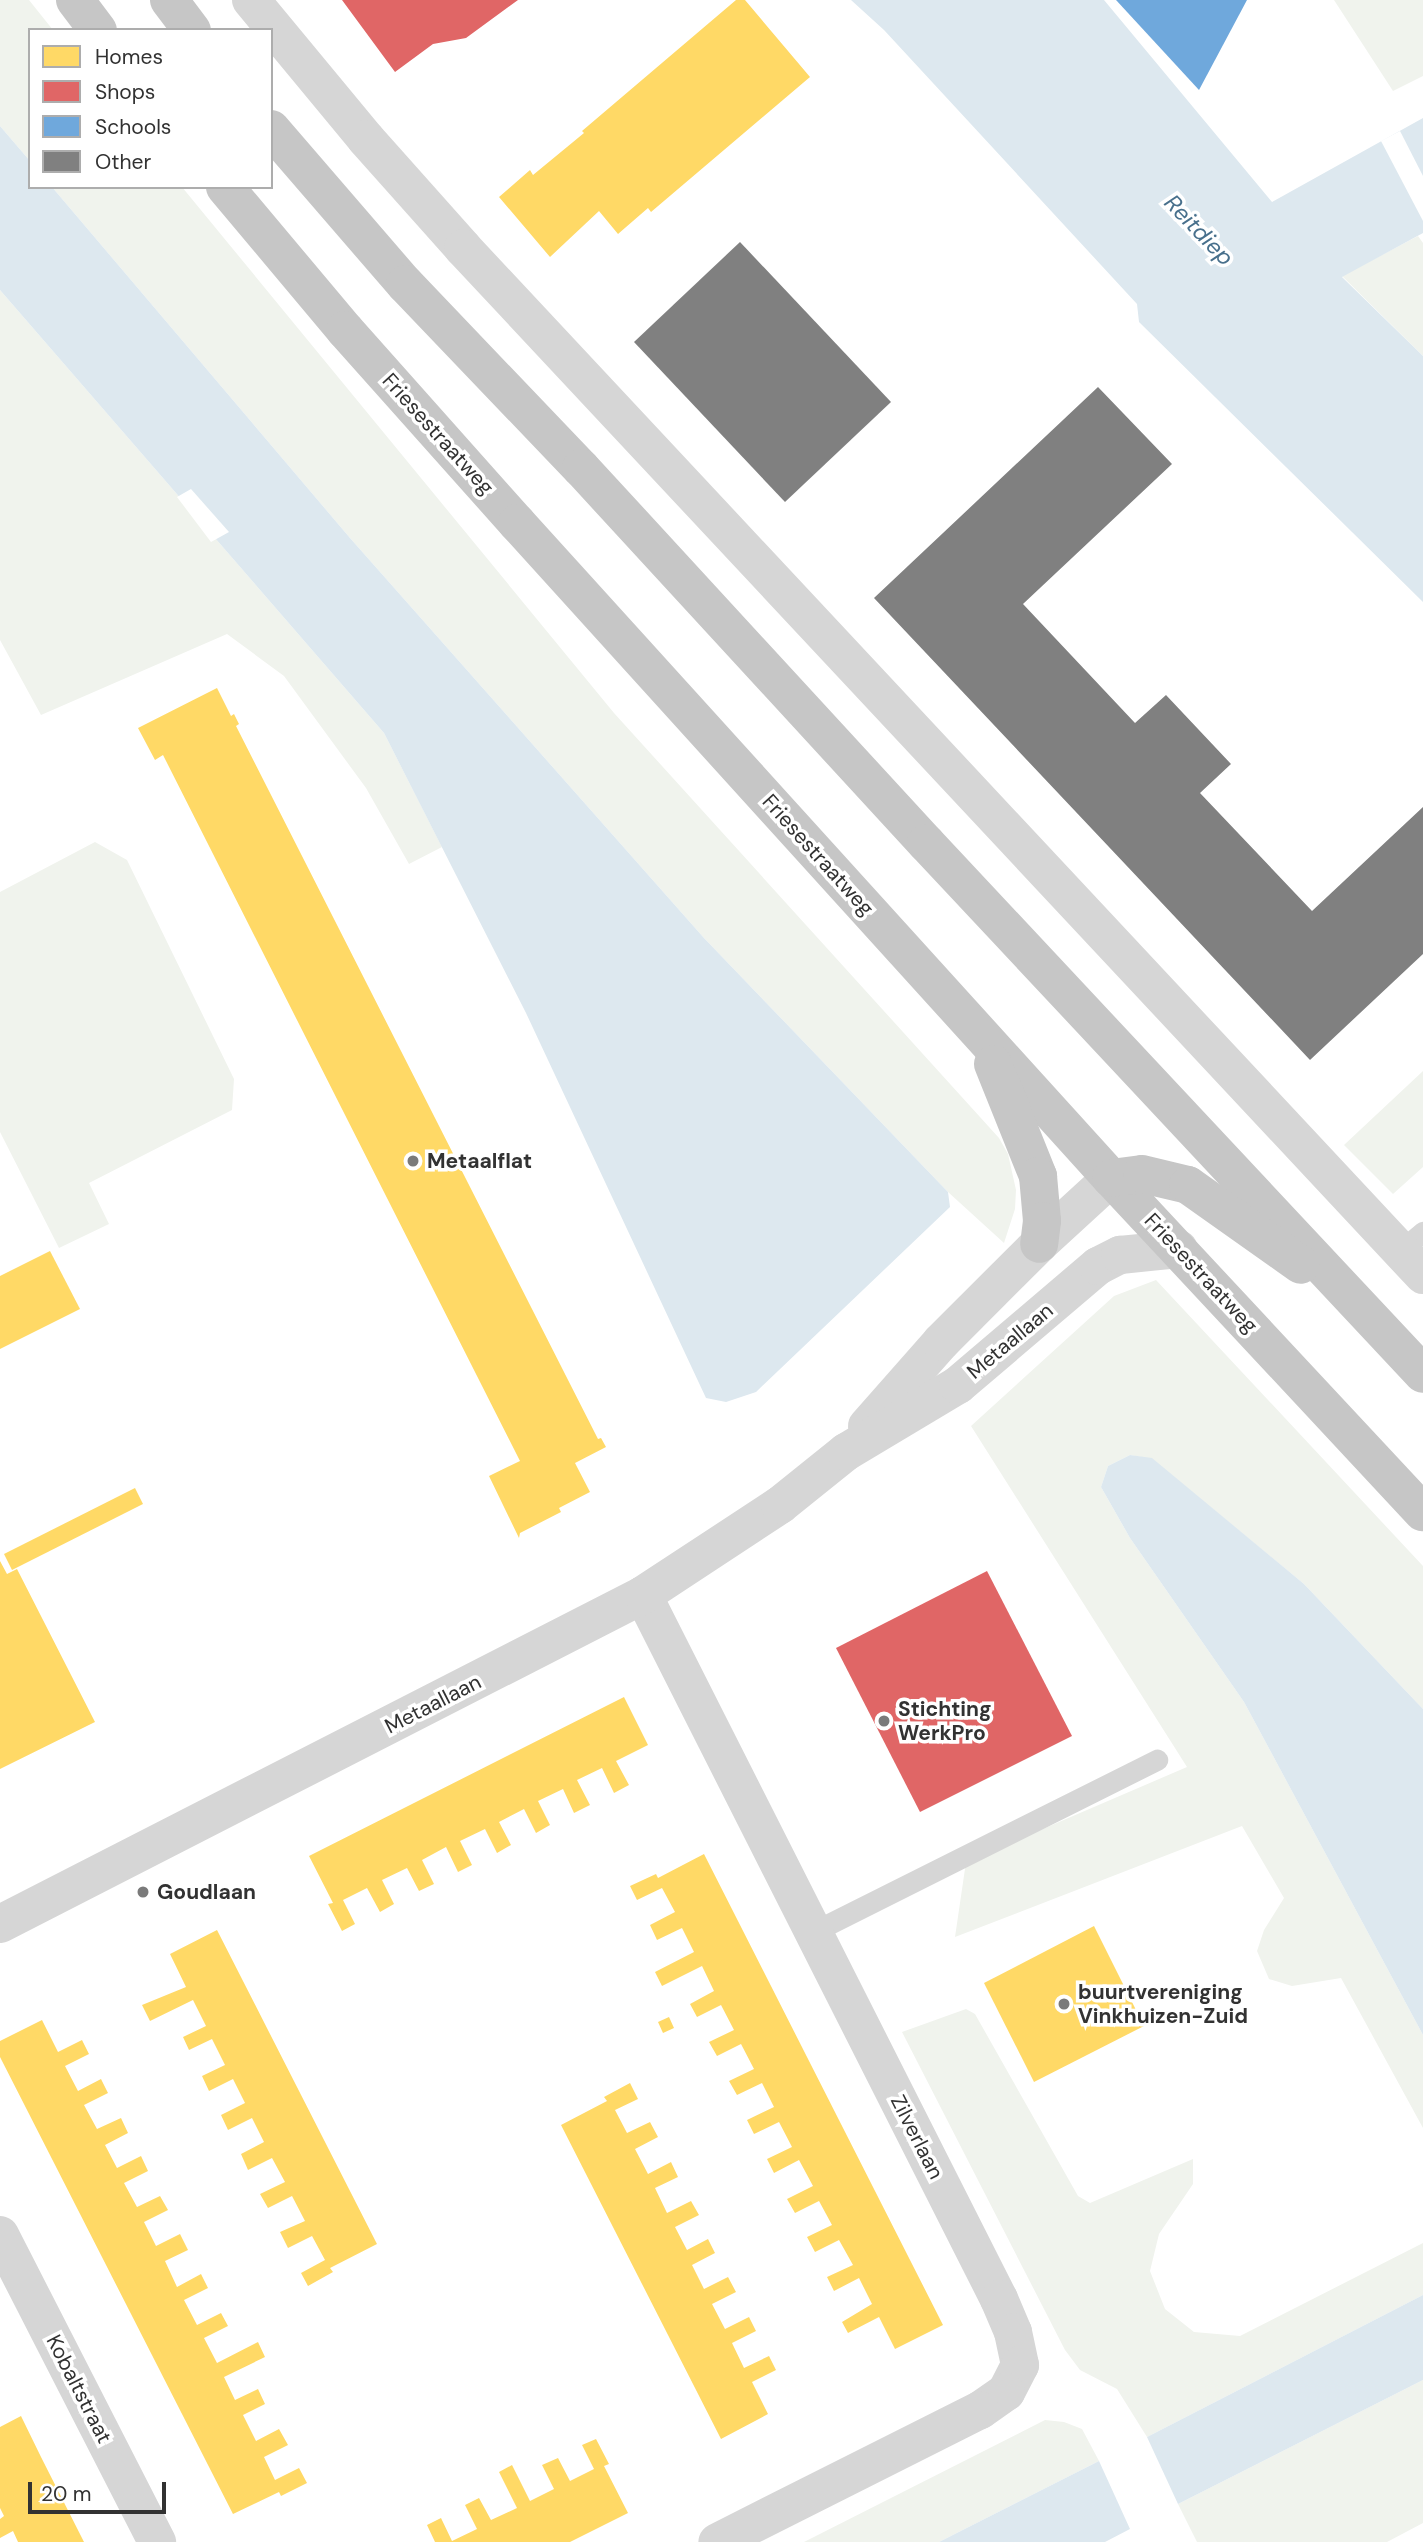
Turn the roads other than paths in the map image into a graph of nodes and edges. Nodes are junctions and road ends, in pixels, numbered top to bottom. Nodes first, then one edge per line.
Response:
1 (75, 0) edge
2 (169, 0) edge
3 (251, 0) edge
4 (96, 28) edge
5 (190, 28) edge
6 (273, 131) edge
7 (227, 189) edge
8 (981, 1036) junction
9 (1111, 1178) junction
10 (1039, 1244) junction
11 (1179, 1249) junction
12 (1415, 1252) edge
13 (1346, 1290) junction
14 (1423, 1374) edge
15 (846, 1452) junction
16 (1423, 1512) edge
17 (643, 1595) junction
18 (1157, 1760) dead end
19 (0, 1924) edge
20 (813, 1932) junction
21 (0, 2235) edge
22 (157, 2542) edge
23 (717, 2542) edge

1 - 4 highway
2 - 5 highway
3 - 12 street
6 - 13 highway
7 - 8 highway, Friesestraatweg
8 - 9 highway, Friesestraatweg
8 - 10 highway
9 - 10 street, Metaallaan
9 - 11 highway, Friesestraatweg
9 - 13 highway
10 - 15 street, Metaallaan
11 - 15 street, Metaallaan
11 - 16 highway, Friesestraatweg
13 - 14 highway
15 - 17 street, Metaallaan
17 - 19 street, Metaallaan
17 - 20 street, Zilverlaan
18 - 20 lane
20 - 23 street, Zilverlaan
21 - 22 street, Kobaltstraat

